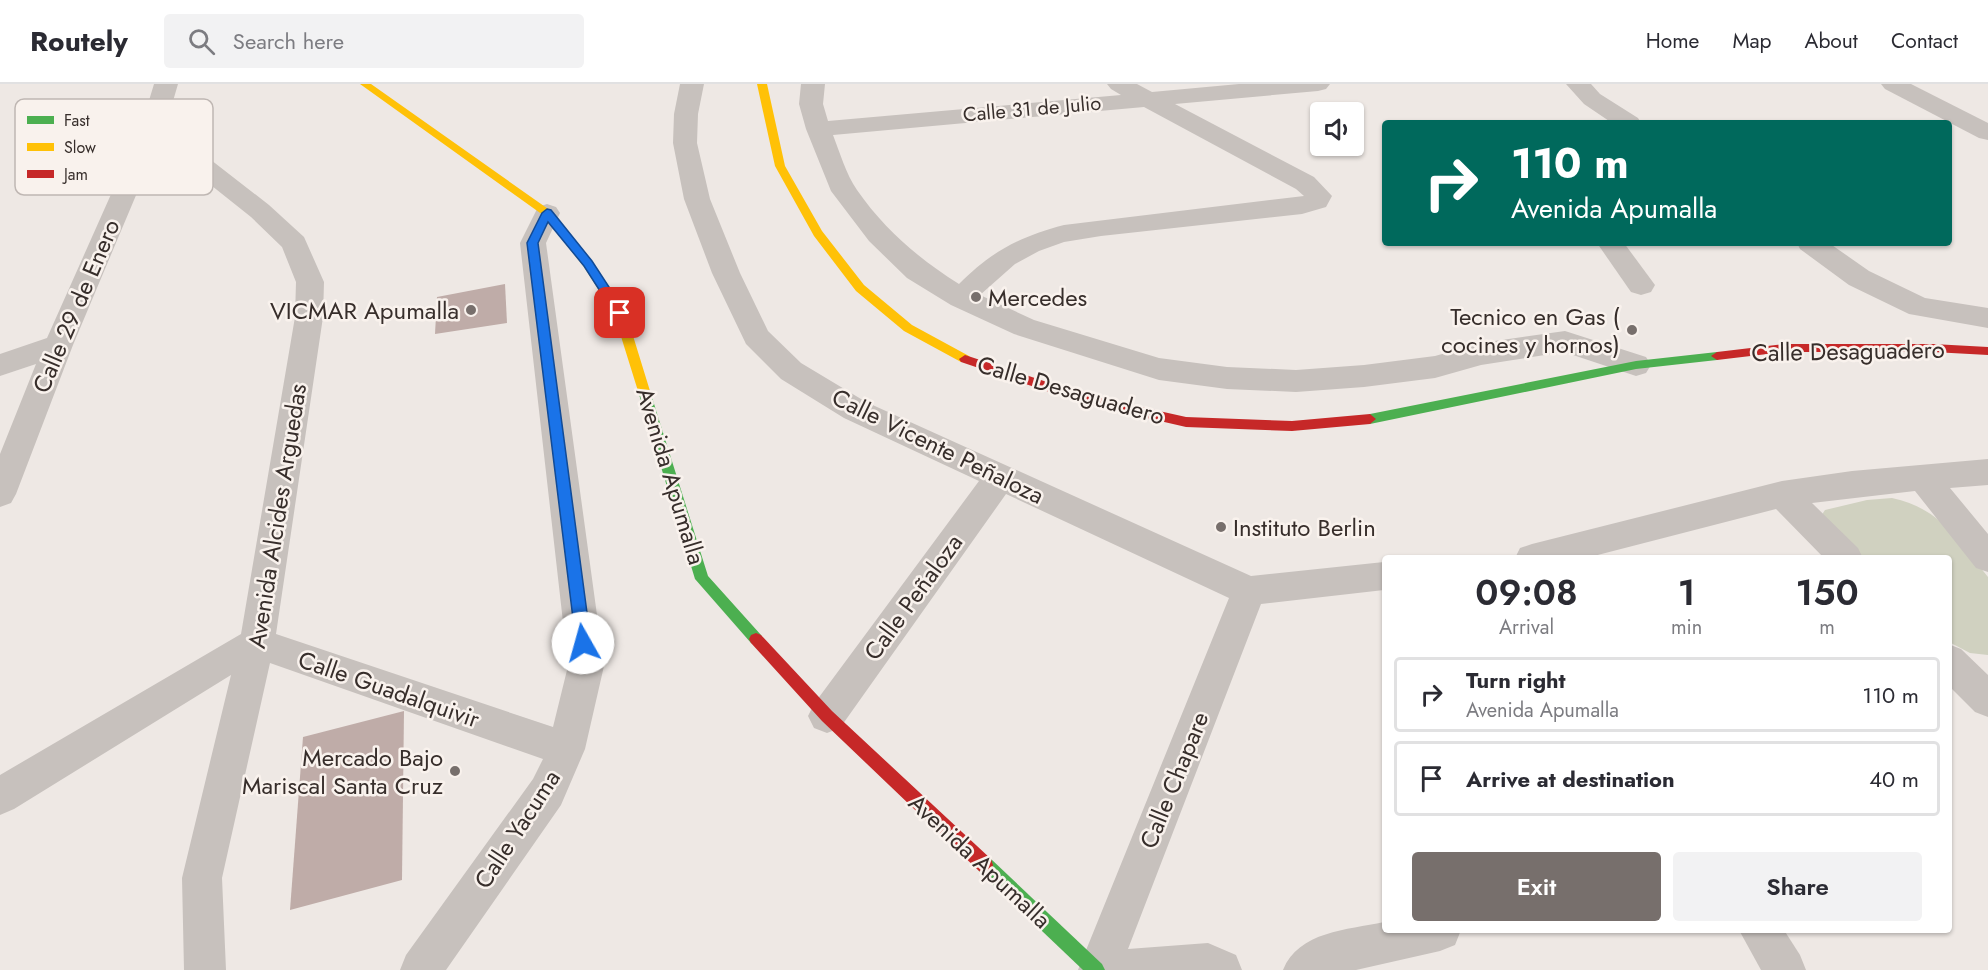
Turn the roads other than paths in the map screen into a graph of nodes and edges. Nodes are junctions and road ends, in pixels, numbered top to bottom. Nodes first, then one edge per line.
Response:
1 (166, 84) edge
2 (365, 84) edge
3 (693, 84) edge
4 (762, 84) edge
5 (813, 84) edge
6 (1119, 84) edge
7 (1318, 84) edge
8 (1893, 84) edge
9 (1585, 91) edge
10 (162, 99) edge
11 (1143, 99) junction
12 (1590, 120) edge
13 (1625, 120) edge
14 (818, 129) junction
15 (1988, 133) edge
16 (213, 175) edge
17 (124, 195) edge
18 (547, 213) junction
19 (1612, 246) edge
20 (1814, 246) edge
21 (1641, 285) dead end
22 (961, 298) junction
23 (1988, 318) edge
24 (58, 345) junction
25 (1988, 351) edge
26 (0, 365) edge
27 (1636, 365) junction
28 (1988, 472) edge
29 (1000, 477) junction
30 (1923, 478) junction
31 (0, 494) edge
32 (1782, 494) junction
33 (1544, 555) edge
34 (1843, 555) edge
35 (1988, 558) edge
36 (1382, 576) edge
37 (1249, 591) junction
38 (257, 644) junction
39 (1952, 664) edge
40 (1985, 693) edge
41 (826, 716) junction
42 (566, 749) junction
43 (0, 796) edge
44 (1427, 933) edge
45 (1762, 933) edge
46 (205, 970) edge
47 (421, 970) edge
48 (1097, 970) edge
49 (1127, 970) edge
50 (1221, 970) edge
51 (1304, 970) edge
52 (1785, 970) edge

1 - 10 street, Calle 29 de Enero
2 - 18 street, Avenida Apumalla
3 - 29 street, Calle Vicente Peñaloza
4 - 27 street, Calle Desaguadero
5 - 14 street, Calle Desaguadero
6 - 11 street
7 - 11 street, Calle 31 de Julio
8 - 15 street
9 - 12 street
9 - 13 street
11 - 14 street, Calle 31 de Julio
11 - 22 street
14 - 22 street, Calle Desaguadero
16 - 38 street, Avenida Alcides Arguedas
17 - 24 street, Calle 29 de Enero
18 - 41 street, Avenida Apumalla
18 - 42 street, Calle Yacuma
19 - 21 street
20 - 23 street
22 - 27 street, Calle Desaguadero
24 - 26 street
24 - 31 street, Calle 29 de Enero
25 - 27 street, Calle Desaguadero
28 - 30 street
29 - 37 street, Calle Vicente Peñaloza
29 - 41 street, Calle Peñaloza
30 - 32 street
30 - 35 street
32 - 33 street
32 - 34 street
36 - 37 street
37 - 48 street, Calle Chapare
38 - 42 street, Calle Guadalquivir
38 - 43 street
38 - 46 street, Avenida Alcides Arguedas
39 - 40 street
41 - 48 street, Avenida Apumalla
42 - 47 street, Calle Yacuma
44 - 51 street
45 - 52 street
49 - 50 street

